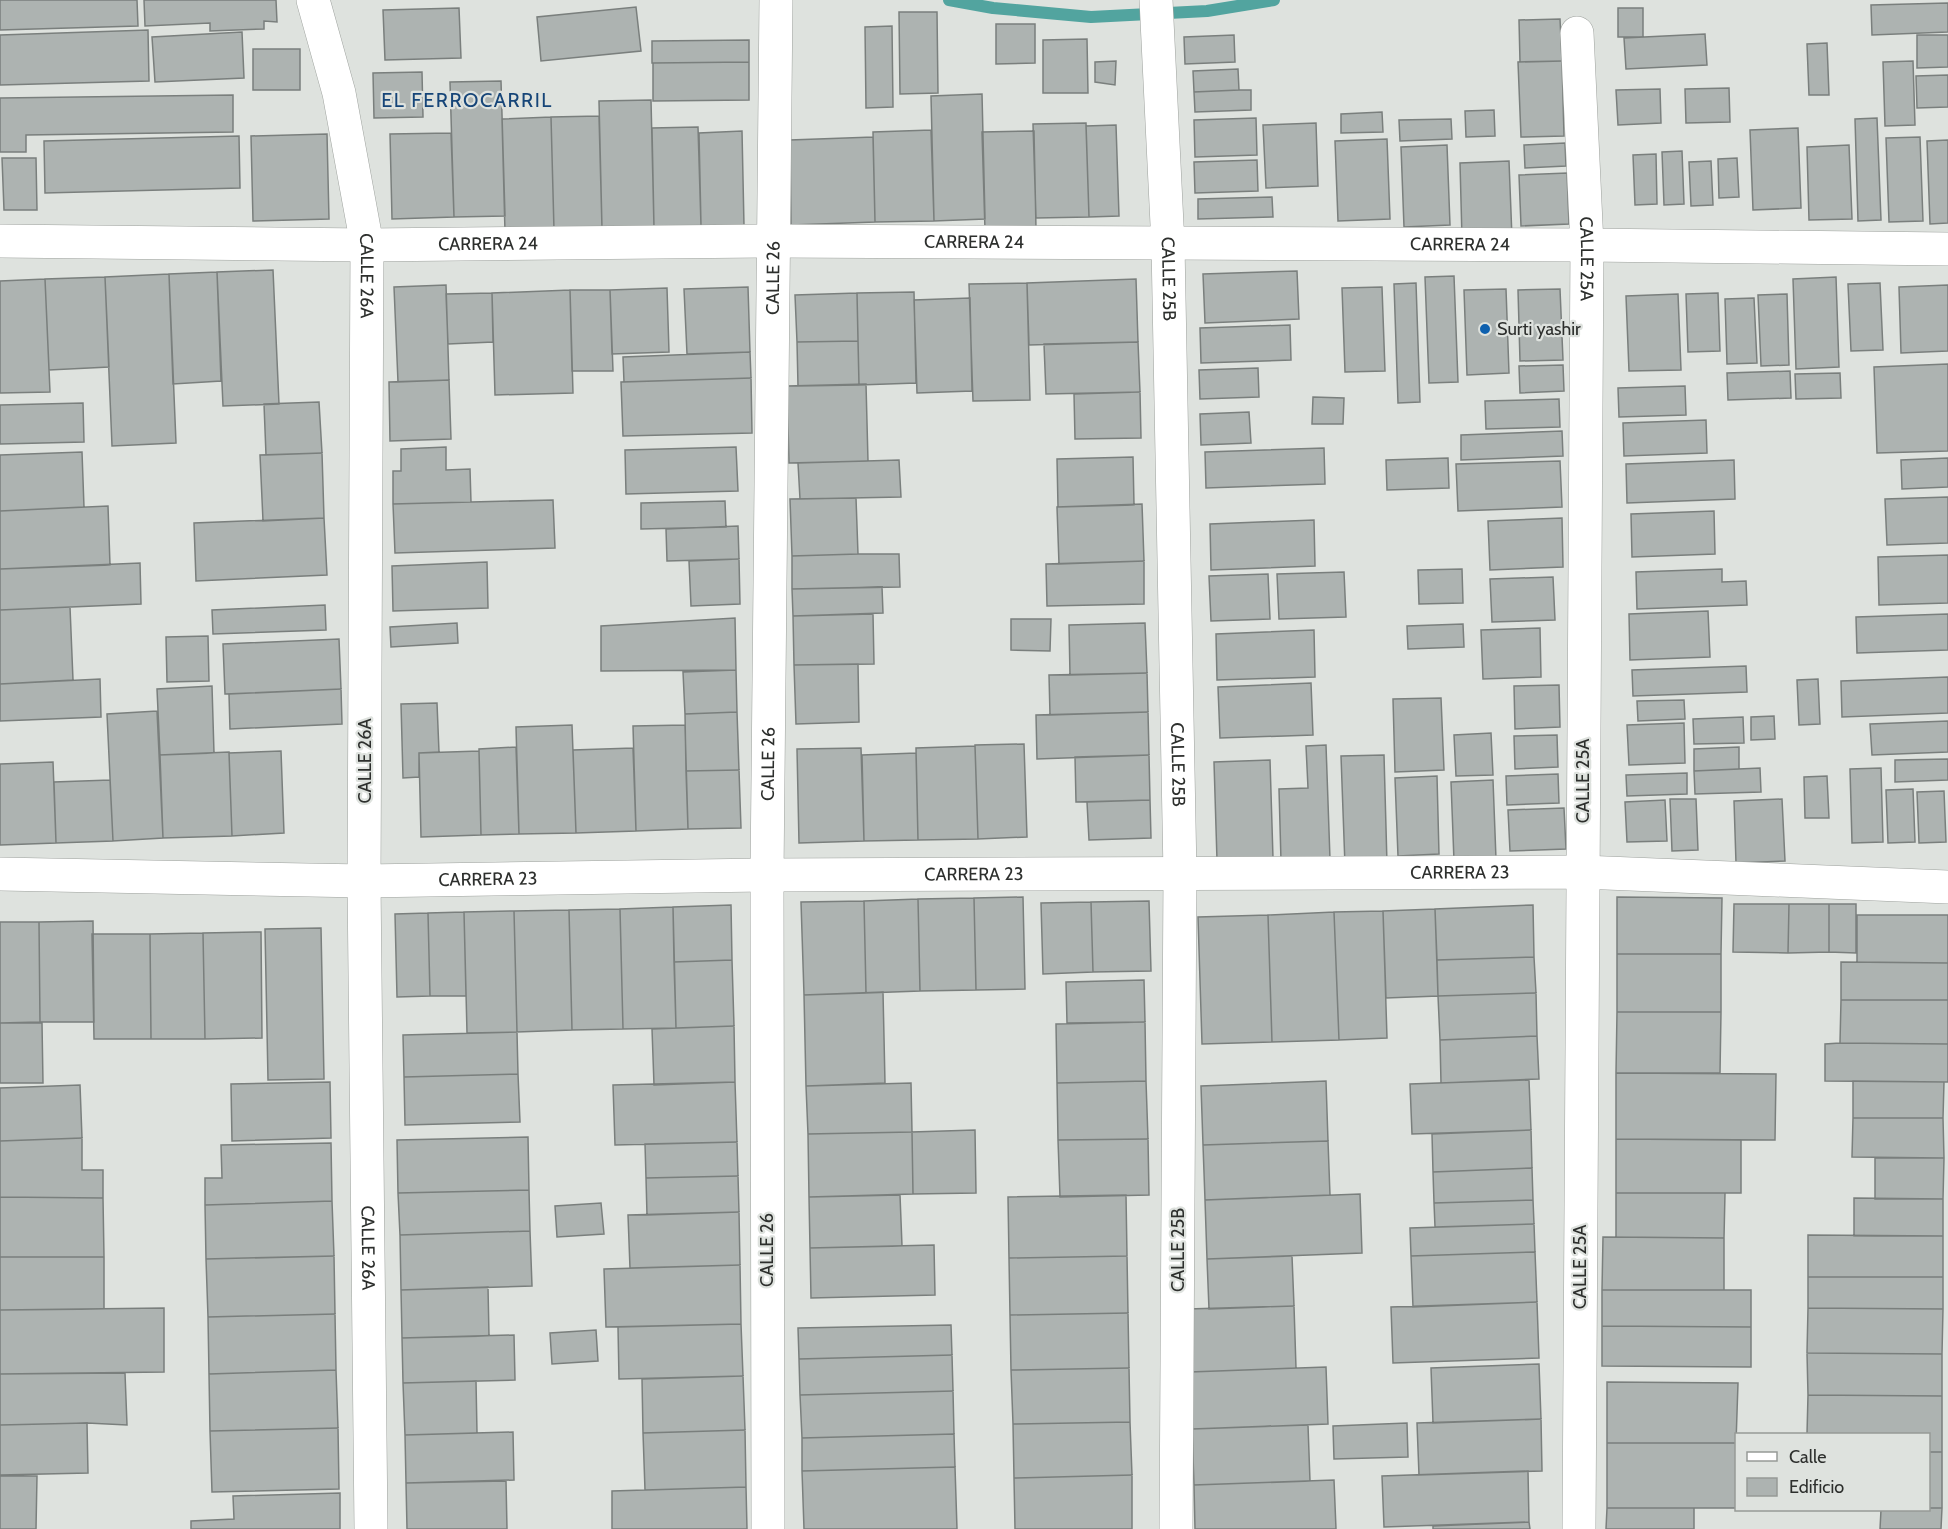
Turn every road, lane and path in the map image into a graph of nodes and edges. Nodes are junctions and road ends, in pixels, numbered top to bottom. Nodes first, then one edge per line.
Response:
1 (313, 0) edge
2 (1155, 0) edge
3 (776, 14) edge
4 (1577, 33) dead end
5 (0, 241) edge
6 (775, 241) junction
7 (1168, 244) junction
8 (367, 245) junction
9 (1587, 245) junction
10 (1948, 249) edge
11 (1582, 872) junction
12 (0, 874) edge
13 (1180, 874) junction
14 (767, 875) junction
15 (364, 881) junction
16 (1948, 887) edge
17 (371, 1529) edge
18 (768, 1529) edge
19 (1176, 1529) edge
20 (1578, 1529) edge

1 - 8 street, CALLE 26A
2 - 7 street, CALLE 25B
3 - 6 street, CALLE 26
4 - 9 street, CALLE 25A
5 - 8 street, CARRERA 24
6 - 7 street, CARRERA 24
6 - 8 street, CARRERA 24
6 - 14 street, CALLE 26
7 - 9 street, CARRERA 24
7 - 13 street, CALLE 25B
8 - 15 street, CALLE 26A
9 - 10 street, CARRERA 24
9 - 11 street, CALLE 25A
11 - 13 street, CARRERA 23
11 - 16 street, CARRERA 23
11 - 20 street, CALLE 25A
12 - 15 street, CARRERA 23
13 - 14 street, CARRERA 23
13 - 19 street, CALLE 25B
14 - 15 street, CARRERA 23
14 - 18 street, CALLE 26
15 - 17 street, CALLE 26A

